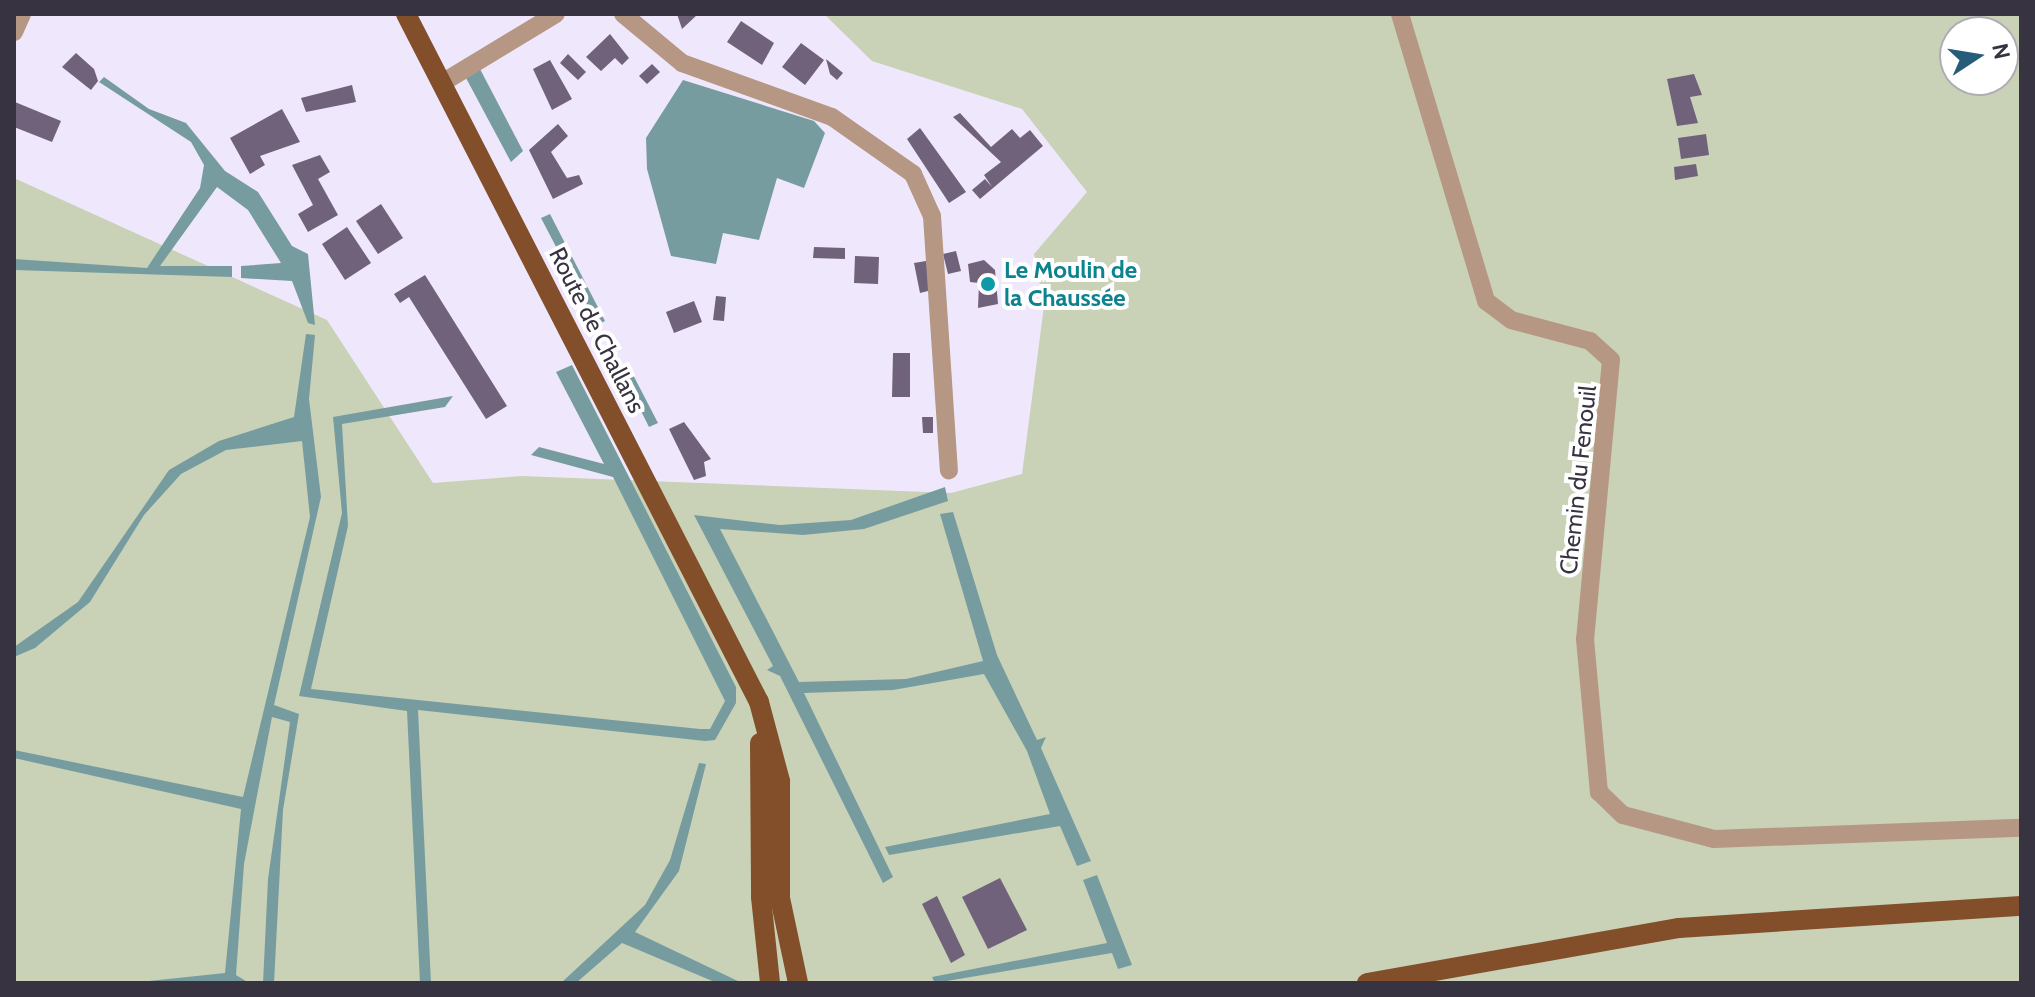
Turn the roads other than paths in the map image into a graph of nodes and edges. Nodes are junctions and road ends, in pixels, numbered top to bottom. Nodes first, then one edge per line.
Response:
1 (22, 14) edge
2 (406, 14) edge
3 (556, 14) edge
4 (623, 14) edge
5 (1400, 14) edge
6 (14, 32) edge
7 (442, 83) junction
8 (949, 470) dead end
9 (742, 669) junction
10 (2021, 828) edge
11 (2021, 906) edge
12 (770, 983) edge
13 (798, 983) edge
14 (1367, 983) edge

1 - 6 street
2 - 7 main road, Route de Challans
3 - 7 street
4 - 8 street
5 - 10 street, Chemin du Fenouil
7 - 9 main road, Route de Challans
9 - 12 main road, Route de Challans
9 - 13 main road, Route de Challans
11 - 14 main road

